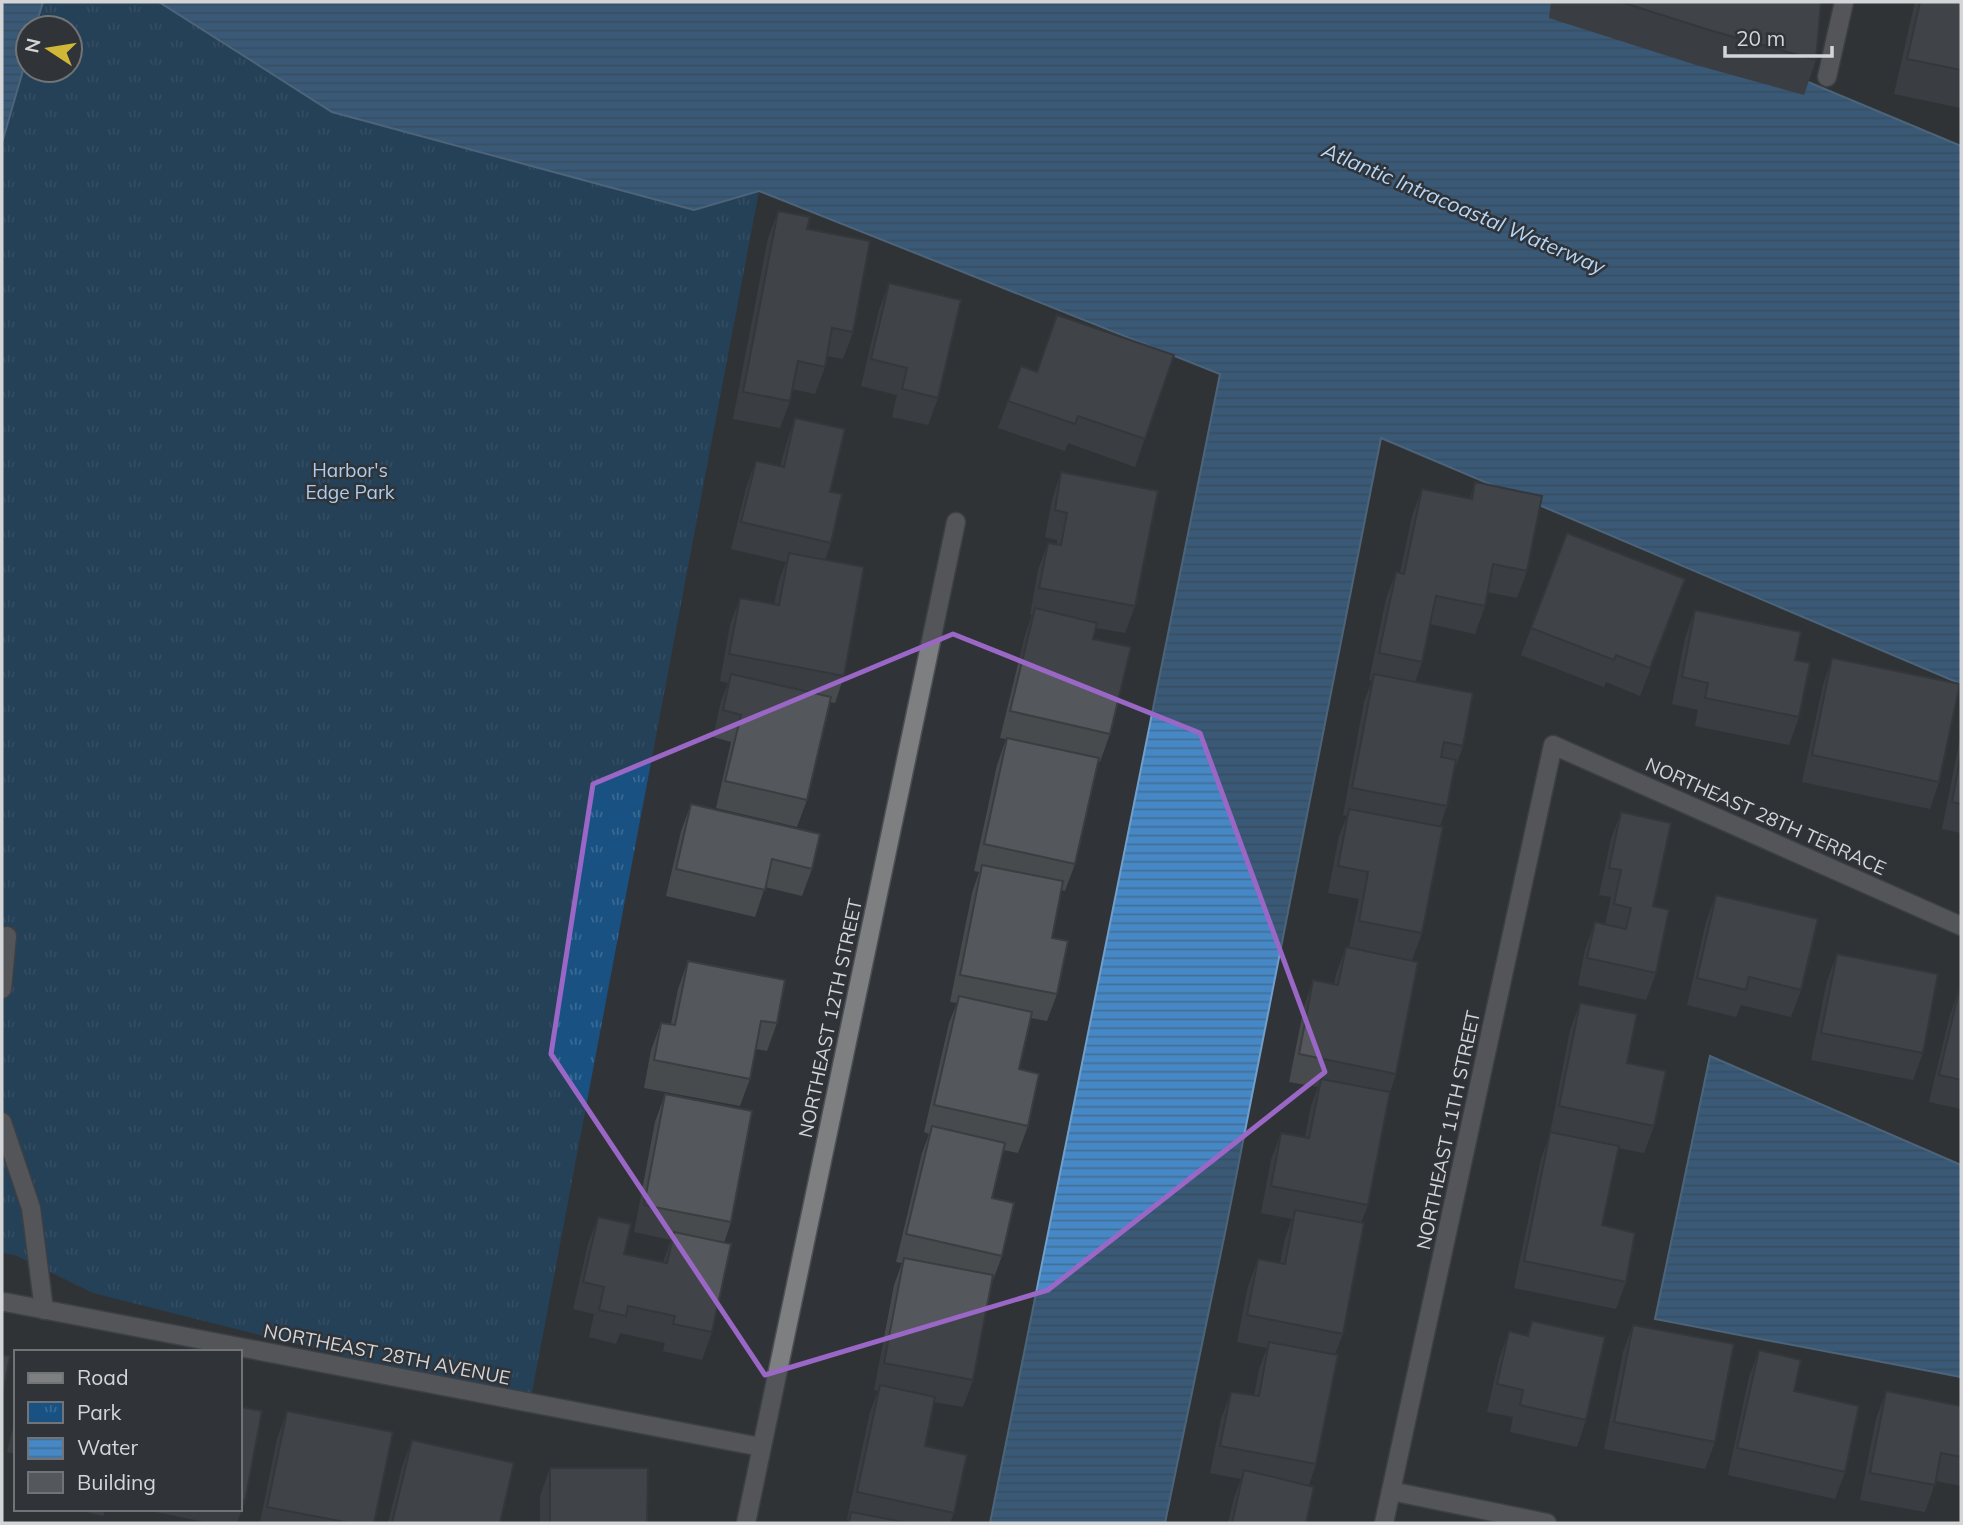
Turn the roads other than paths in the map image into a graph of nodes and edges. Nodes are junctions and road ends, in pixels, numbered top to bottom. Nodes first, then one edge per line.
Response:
1 (1844, 2) edge
2 (1827, 77) dead end
3 (956, 522) dead end
4 (1553, 745) joint
5 (1961, 926) edge
6 (7, 936) dead end
7 (2, 989) edge
8 (2, 1122) edge
9 (5, 1302) dead end
10 (44, 1310) junction
11 (761, 1447) junction
12 (1391, 1491) junction
13 (746, 1523) edge
14 (1384, 1523) edge
15 (1547, 1523) edge

1 - 2 street
3 - 11 street, NORTHEAST 12TH STREET
4 - 5 street, NORTHEAST 28TH TERRACE
4 - 12 street, NORTHEAST 11TH STREET
6 - 7 street
8 - 10 street
9 - 10 street, NORTHEAST 28TH AVENUE
10 - 11 street, NORTHEAST 28TH AVENUE
11 - 13 street, NORTHEAST 12TH STREET
12 - 14 street, NORTHEAST 11TH STREET
12 - 15 street

